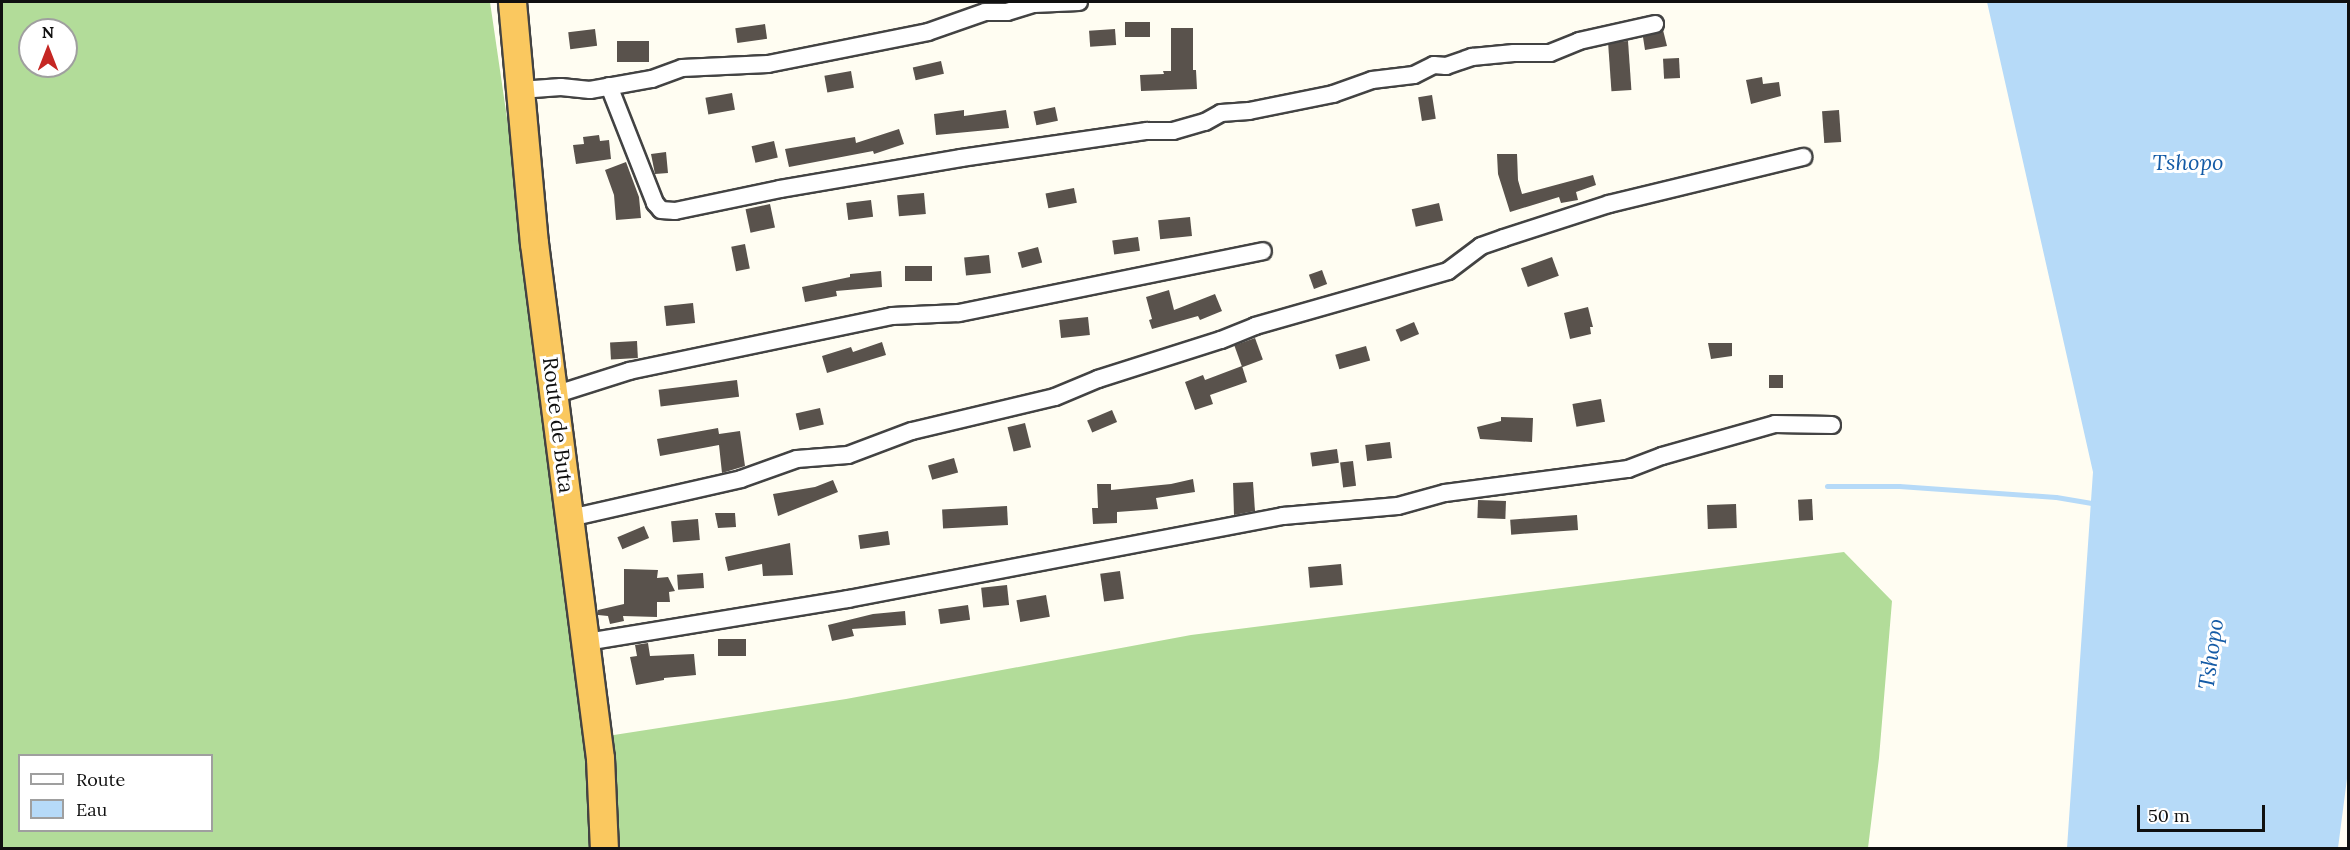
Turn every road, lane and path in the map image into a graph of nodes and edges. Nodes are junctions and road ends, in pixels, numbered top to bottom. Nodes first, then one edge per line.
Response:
1 (512, 2) edge
2 (1079, 2) edge
3 (1655, 24) dead end
4 (609, 86) junction
5 (520, 90) junction
6 (1803, 157) dead end
7 (1263, 251) dead end
8 (554, 395) junction
9 (1833, 425) dead end
10 (570, 518) junction
11 (586, 642) junction
12 (604, 849) edge

1 - 5 highway, Route de Buta
2 - 4 street
3 - 4 street
4 - 5 street
5 - 8 highway, Route de Buta
6 - 10 street
7 - 8 street
8 - 10 highway, Route de Buta
9 - 11 street
10 - 11 highway, Route de Buta
11 - 12 highway, Route de Buta

